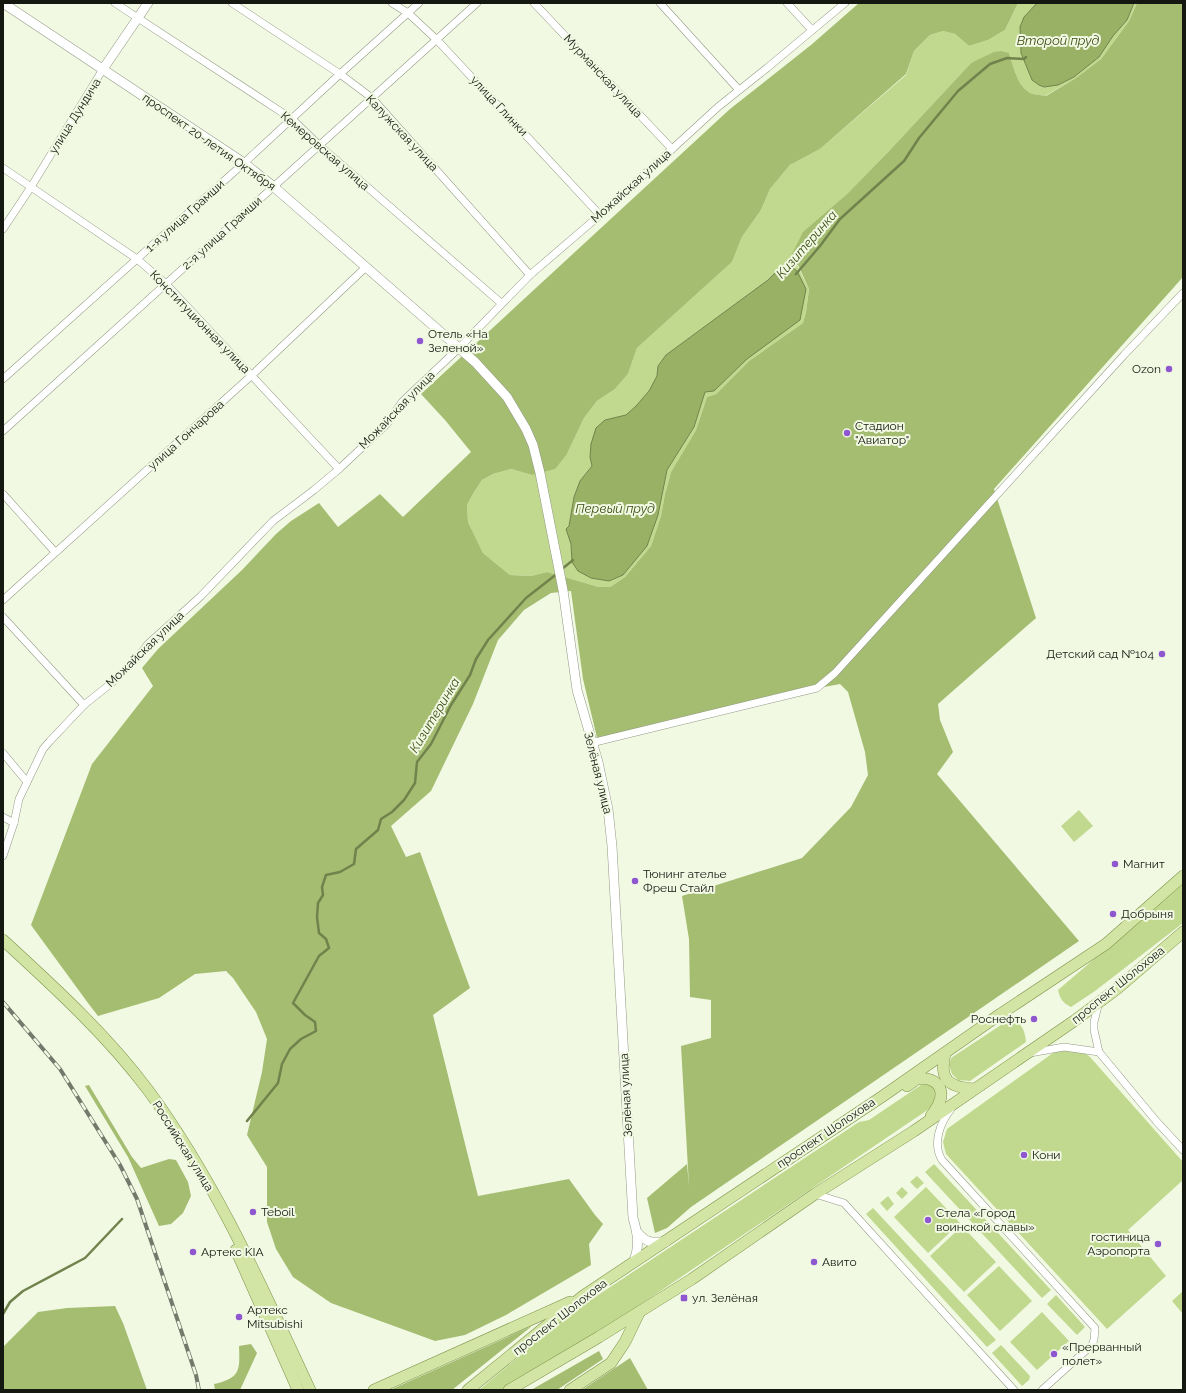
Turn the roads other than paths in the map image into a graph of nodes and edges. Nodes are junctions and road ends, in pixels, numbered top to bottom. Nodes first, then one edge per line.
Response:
1 (3, 3) edge
2 (115, 3) edge
3 (148, 3) edge
4 (232, 3) edge
5 (392, 3) edge
6 (419, 3) edge
7 (477, 3) edge
8 (534, 3) edge
9 (660, 3) edge
10 (787, 3) edge
11 (845, 3) edge
12 (408, 13) junction
13 (138, 18) junction
14 (812, 30) junction
15 (437, 40) junction
16 (104, 69) junction
17 (340, 74) junction
18 (739, 90) junction
19 (372, 98) junction
20 (292, 119) junction
21 (320, 146) junction
22 (672, 149) junction
23 (244, 163) junction
24 (3, 168) edge
25 (31, 187) junction
26 (274, 187) junction
27 (600, 215) junction
28 (3, 229) edge
29 (137, 259) junction
30 (366, 267) junction
31 (530, 275) junction
32 (166, 284) junction
33 (1183, 293) edge
34 (501, 303) junction
35 (457, 347) junction
36 (252, 375) junction
37 (3, 379) edge
38 (3, 431) edge
39 (339, 469) junction
40 (3, 494) edge
41 (55, 552) junction
42 (3, 600) edge
43 (3, 617) edge
44 (84, 705) junction
45 (591, 744) junction
46 (3, 753) edge
47 (27, 782) junction
48 (3, 817) edge
49 (14, 823) junction
50 (3, 856) edge
51 (1183, 876) edge
52 (1183, 932) edge
53 (3, 940) edge
54 (3, 950) edge
55 (1099, 1002) junction
56 (1099, 1052) junction
57 (946, 1053) junction
58 (1026, 1054) junction
59 (974, 1089) junction
60 (883, 1096) junction
61 (956, 1102) junction
62 (929, 1120) junction
63 (1183, 1150) edge
64 (816, 1194) junction
65 (638, 1233) junction
66 (666, 1242) junction
67 (633, 1263) junction
68 (583, 1296) junction
69 (639, 1312) junction
70 (298, 1390) edge
71 (310, 1390) edge
72 (374, 1390) edge
73 (468, 1390) edge
74 (510, 1390) edge
75 (570, 1390) edge
76 (1014, 1390) edge
77 (1042, 1390) edge

1 - 16 street, проспект 20-летия Октября
2 - 13 street, Кемеровская улица
3 - 13 street, улица Дундича
4 - 17 street, Калужская улица
5 - 12 street, улица Глинки
6 - 12 street, 1-я улица Грамши
7 - 15 street, 2-я улица Грамши
8 - 22 street, Мурманская улица
9 - 18 street
10 - 14 street
11 - 14 street, Можайская улица
12 - 15 street, улица Глинки
12 - 17 street, 1-я улица Грамши
13 - 16 street, улица Дундича
13 - 20 street, Кемеровская улица
14 - 18 street, Можайская улица
15 - 19 street, 2-я улица Грамши
15 - 27 street, улица Глинки
16 - 23 street, проспект 20-летия Октября
16 - 25 street, улица Дундича
17 - 19 street, Калужская улица
17 - 20 street, 1-я улица Грамши
18 - 22 street, Можайская улица
19 - 21 street, 2-я улица Грамши
19 - 31 street, Калужская улица
20 - 21 street, Кемеровская улица
20 - 23 street, 1-я улица Грамши
21 - 26 street, 2-я улица Грамши
21 - 34 street, Кемеровская улица
22 - 27 street, Можайская улица
23 - 26 street, проспект 20-летия Октября
23 - 29 street, 1-я улица Грамши
24 - 25 street, Конституционная улица
25 - 28 street, улица Дундича
25 - 29 street, Конституционная улица
26 - 30 street, проспект 20-летия Октября
26 - 32 street, 2-я улица Грамши
27 - 31 street, Можайская улица
29 - 32 street, Конституционная улица
29 - 37 street, 1-я улица Грамши
30 - 35 street, проспект 20-летия Октября
30 - 36 street, улица Гончарова
31 - 34 street, Можайская улица
32 - 36 street, Конституционная улица
32 - 38 street, 2-я улица Грамши
33 - 45 street
34 - 35 street, Можайская улица
35 - 39 street, Можайская улица
35 - 45 street, Зелёная улица
36 - 39 street, Конституционная улица
36 - 41 street, улица Гончарова
39 - 44 street, Можайская улица
40 - 41 street
41 - 42 street, улица Гончарова
43 - 44 street
44 - 47 street, Можайская улица
45 - 65 street, Зелёная улица
46 - 47 street
47 - 49 street, Можайская улица
48 - 49 street
49 - 50 street, Можайская улица
51 - 57 main road, проспект Шолохова
52 - 55 main road, проспект Шолохова
53 - 71 main road, Российская улица
54 - 70 main road, Российская улица
55 - 56 street
55 - 58 main road, проспект Шолохова
56 - 58 street
56 - 63 street
57 - 59 main road
57 - 60 main road, проспект Шолохова
58 - 59 main road, проспект Шолохова
59 - 61 main road, проспект Шолохова
60 - 62 main road
60 - 66 main road, проспект Шолохова
61 - 62 main road, проспект Шолохова
61 - 77 street
62 - 64 main road, проспект Шолохова
64 - 69 main road, проспект Шолохова
64 - 76 street
65 - 66 street
65 - 67 street, Зелёная улица
66 - 67 main road, проспект Шолохова
67 - 68 main road, проспект Шолохова
68 - 72 main road
68 - 73 main road, проспект Шолохова
69 - 74 main road, проспект Шолохова
69 - 75 main road

